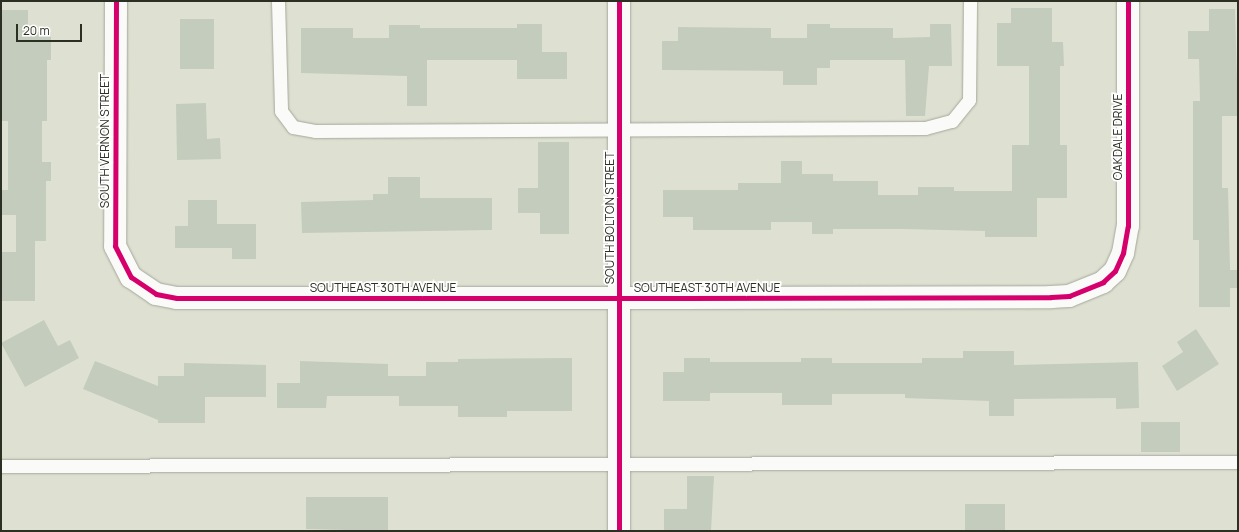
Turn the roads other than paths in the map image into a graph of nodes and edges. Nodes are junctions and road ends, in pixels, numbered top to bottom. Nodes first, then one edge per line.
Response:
1 (116, 1) edge
2 (278, 1) edge
3 (619, 1) edge
4 (970, 1) edge
5 (1128, 1) edge
6 (619, 128) junction
7 (1115, 271) joint
8 (131, 277) joint
9 (620, 298) junction
10 (1238, 462) edge
11 (1, 466) edge
12 (619, 466) junction
13 (619, 531) edge

1 - 8 street, SOUTH VERNON STREET
2 - 6 lane
3 - 6 street, SOUTH BOLTON STREET
4 - 6 lane
5 - 7 street, OAKDALE DRIVE
6 - 9 street, SOUTH BOLTON STREET
7 - 9 street, SOUTHEAST 30TH AVENUE
8 - 9 street, SOUTHEAST 30TH AVENUE
9 - 12 street, SOUTH BOLTON STREET
10 - 12 lane
11 - 12 lane
12 - 13 street, SOUTH BOLTON STREET

